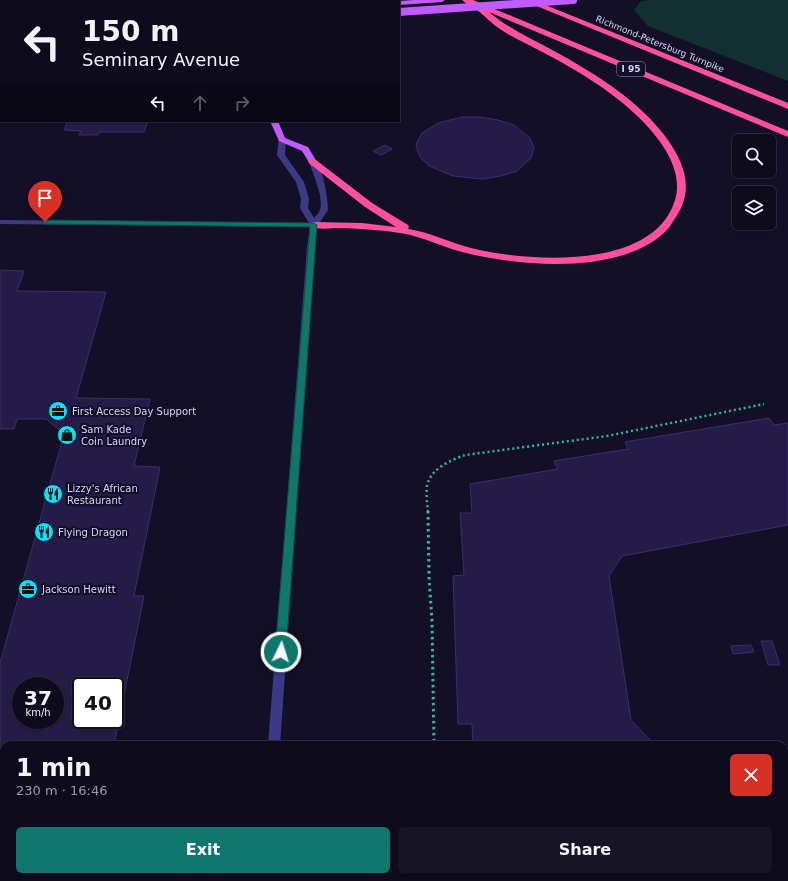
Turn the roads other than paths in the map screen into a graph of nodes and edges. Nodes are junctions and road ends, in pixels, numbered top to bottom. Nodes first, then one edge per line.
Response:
1 (442, 0) edge
2 (525, 0) edge
3 (573, 0) edge
4 (470, 2) edge
5 (400, 3) edge
6 (400, 12) edge
7 (788, 106) edge
8 (274, 122) edge
9 (788, 134) edge
10 (282, 139) junction
11 (313, 162) junction
12 (0, 222) edge
13 (314, 225) junction
14 (414, 232) junction
15 (274, 741) edge

1 - 5 main road
2 - 7 highway, Richmond-Petersburg Turnpike / I 95
3 - 6 main road, bridge
4 - 9 highway, I 95
4 - 14 highway
8 - 10 main road
10 - 11 main road
10 - 13 street
11 - 13 street
11 - 14 highway
12 - 13 street
13 - 14 highway
13 - 15 street

